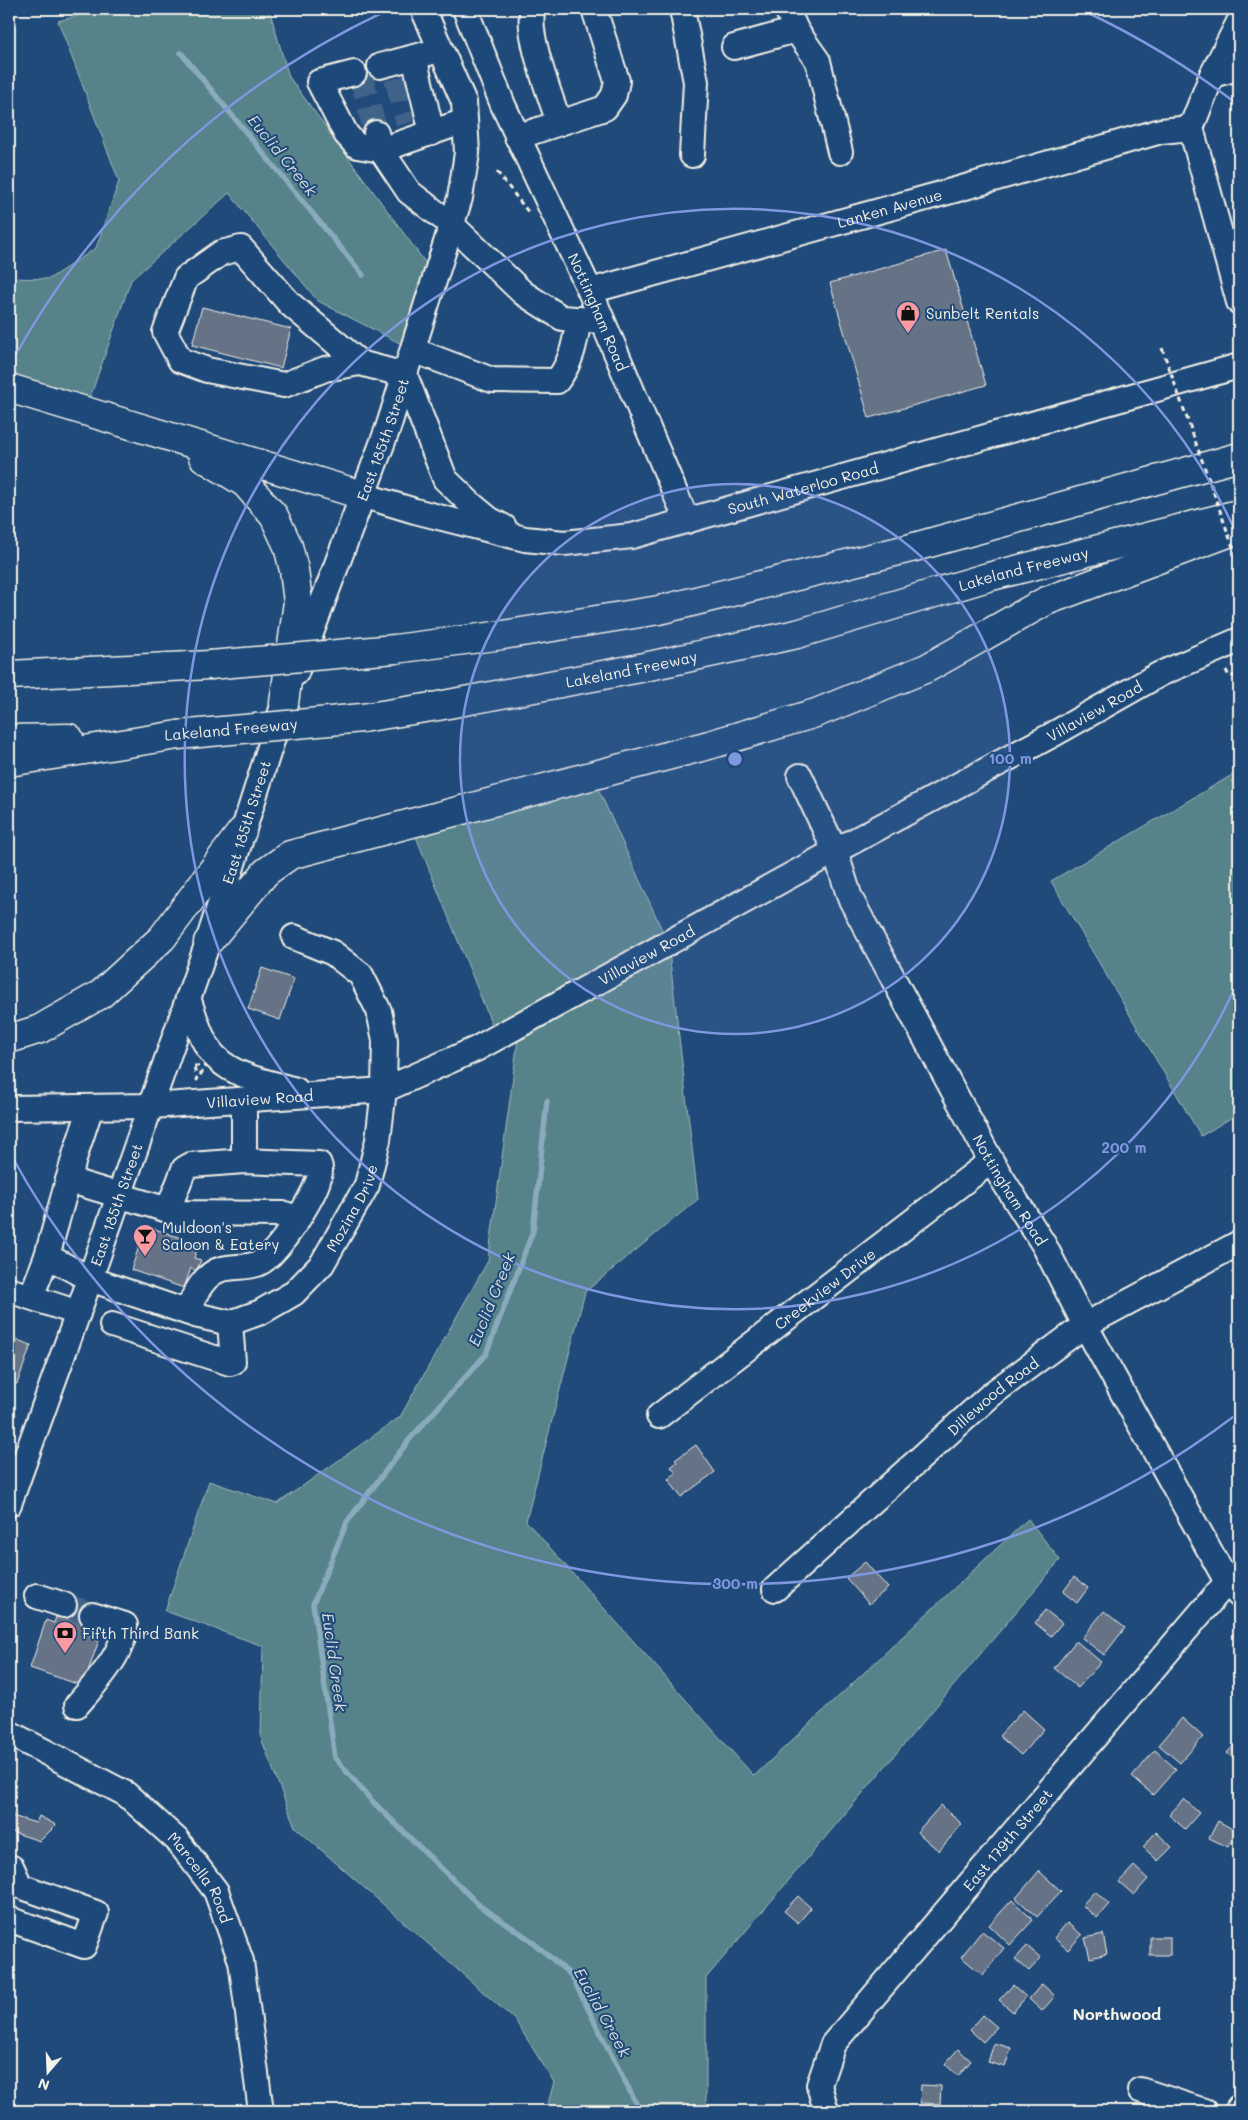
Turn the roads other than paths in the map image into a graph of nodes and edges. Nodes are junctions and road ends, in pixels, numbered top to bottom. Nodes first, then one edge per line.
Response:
1 (465, 9) edge
2 (533, 9) edge
3 (594, 9) edge
4 (682, 9) edge
5 (426, 16) edge
6 (792, 19) edge
7 (1239, 22) edge
8 (734, 47) dead end
9 (440, 50) junction
10 (1239, 68) edge
11 (354, 73) dead end
12 (1212, 75) junction
13 (465, 121) junction
14 (559, 123) junction
15 (1191, 128) junction
16 (417, 132) junction
17 (517, 137) junction
18 (379, 141) junction
19 (840, 152) dead end
20 (692, 155) dead end
21 (452, 225) junction
22 (590, 291) junction
23 (1239, 302) edge
24 (591, 320) junction
25 (413, 350) junction
26 (360, 363) junction
27 (1239, 366) edge
28 (405, 376) junction
29 (9, 388) edge
30 (172, 438) junction
31 (1239, 457) edge
32 (362, 495) junction
33 (1239, 514) edge
34 (687, 521) junction
35 (1239, 529) edge
36 (526, 539) junction
37 (1239, 640) edge
38 (9, 656) edge
39 (210, 665) junction
40 (9, 675) edge
41 (284, 703) junction
42 (178, 735) junction
43 (9, 739) edge
44 (9, 762) edge
45 (800, 776) dead end
46 (242, 831) junction
47 (835, 851) junction
48 (294, 938) dead end
49 (208, 942) junction
50 (188, 998) junction
51 (9, 1039) edge
52 (384, 1090) junction
53 (312, 1095) junction
54 (244, 1100) junction
55 (151, 1106) junction
56 (91, 1107) junction
57 (9, 1108) edge
58 (244, 1161) junction
59 (991, 1161) junction
60 (68, 1180) junction
61 (120, 1194) junction
62 (168, 1210) junction
63 (298, 1219) junction
64 (1239, 1243) edge
65 (47, 1256) junction
66 (90, 1279) junction
67 (9, 1290) edge
68 (31, 1298) junction
69 (182, 1311) junction
70 (78, 1313) junction
71 (230, 1324) junction
72 (112, 1325) dead end
73 (1085, 1325) junction
74 (167, 1343) junction
75 (659, 1416) dead end
76 (9, 1504) edge
77 (1233, 1588) edge
78 (775, 1589) dead end
79 (37, 1596) dead end
80 (64, 1605) tunnel mouth
81 (92, 1615) tunnel mouth
82 (77, 1704) dead end
83 (9, 1733) edge
84 (14, 1877) edge
85 (9, 1919) edge
86 (1140, 2090) dead end
87 (1239, 2107) edge
88 (262, 2111) edge
89 (826, 2111) edge
90 (1204, 2111) edge
91 (1238, 2111) edge

1 - 17 street, Nottingham Road
2 - 14 street
3 - 14 street
4 - 20 street
5 - 9 street, East 185th Street
6 - 8 street
6 - 19 street
7 - 12 street
9 - 13 street, East 185th Street
9 - 16 street
10 - 12 street
11 - 18 street
12 - 15 street
13 - 16 street
13 - 21 street, East 185th Street
14 - 17 street
15 - 22 street, Lanken Avenue
15 - 23 street
16 - 18 street
17 - 22 street, Nottingham Road
18 - 21 street
21 - 24 street
21 - 25 street, East 185th Street
22 - 24 street, Nottingham Road
24 - 25 street
24 - 34 street, Nottingham Road
25 - 28 street, East 185th Street
26 - 26 street
26 - 28 street
27 - 34 street, South Waterloo Road
28 - 32 street, East 185th Street
28 - 36 street
29 - 30 highway
30 - 32 highway
30 - 41 highway
31 - 39 highway, bridge
32 - 36 street, South Waterloo Road
32 - 41 street, East 185th Street
33 - 42 highway, Lakeland Freeway, bridge
34 - 36 street, South Waterloo Road
35 - 49 highway
37 - 47 street, Villaview Road
38 - 39 highway
39 - 40 highway
41 - 46 street, East 185th Street
42 - 43 highway, Lakeland Freeway
42 - 44 highway
45 - 47 street, Nottingham Road
46 - 49 street, East 185th Street
46 - 51 highway
47 - 52 street, Villaview Road
47 - 59 street, Nottingham Road
48 - 52 street, Mozina Drive
49 - 50 street, East 185th Street
50 - 53 street
50 - 55 street, East 185th Street
52 - 53 street, Villaview Road
52 - 71 street, Mozina Drive
53 - 54 street, Villaview Road
54 - 55 street, Villaview Road
54 - 58 street
55 - 56 street, Villaview Road
55 - 61 street, East 185th Street
56 - 57 street, Villaview Road
56 - 60 street
58 - 62 street
58 - 63 street
59 - 73 street, Nottingham Road
59 - 75 street, Creekview Drive
60 - 61 street
60 - 65 street
61 - 62 street
61 - 66 street, East 185th Street
62 - 63 street
63 - 69 street
64 - 73 street, Dillewood Road
65 - 66 street
65 - 68 street
66 - 69 street
66 - 70 street, East 185th Street
67 - 68 street
68 - 70 street
69 - 71 street
69 - 74 street
70 - 76 street, East 185th Street
71 - 74 street
72 - 74 street
73 - 77 street, Nottingham Road
73 - 78 street, Dillewood Road
77 - 89 street, East 179th Street
79 - 80 street
81 - 82 street
83 - 88 street, Marcella Road
84 - 85 street
84 - 85 street
86 - 90 street
87 - 91 street

